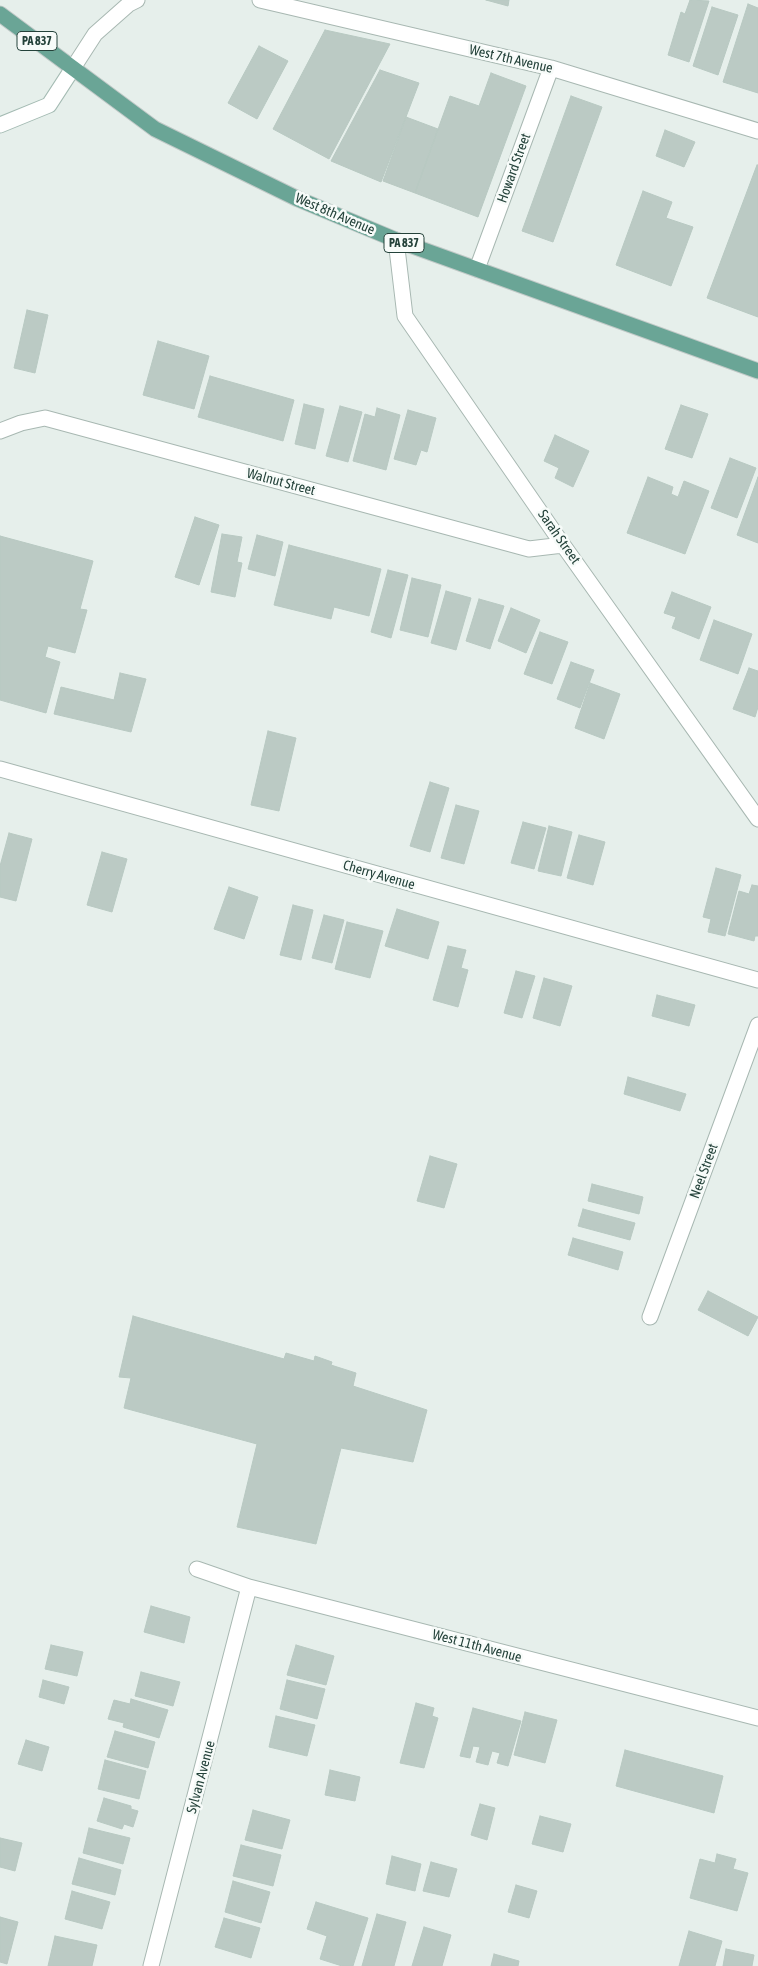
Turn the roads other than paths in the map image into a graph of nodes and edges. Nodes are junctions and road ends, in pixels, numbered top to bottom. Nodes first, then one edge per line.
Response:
1 (137, 0) edge
2 (260, 0) edge
3 (0, 14) edge
4 (73, 68) junction
5 (551, 68) junction
6 (0, 125) edge
7 (758, 131) edge
8 (396, 240) junction
9 (477, 269) junction
10 (758, 371) edge
11 (0, 431) edge
12 (563, 545) junction
13 (0, 769) edge
14 (755, 813) edge
15 (758, 980) edge
16 (758, 1025) edge
17 (650, 1317) dead end
18 (197, 1569) dead end
19 (249, 1587) junction
20 (758, 1718) edge
21 (157, 1965) edge

1 - 4 street
2 - 5 street, West 7th Avenue
3 - 4 main road, PA 837
4 - 6 street
4 - 8 main road, West 8th Avenue / PA 837
5 - 7 street, West 7th Avenue
5 - 9 street, Howard Street
8 - 9 main road, West 8th Avenue / PA 837
8 - 12 street, Sarah Street
9 - 10 main road, West 8th Avenue / PA 837
11 - 12 street, Walnut Street
12 - 14 street, Sarah Street
13 - 15 street, Cherry Avenue
16 - 17 street, Neel Street
18 - 19 street, West 11th Avenue
19 - 20 street, West 11th Avenue
19 - 21 street, Sylvan Avenue

